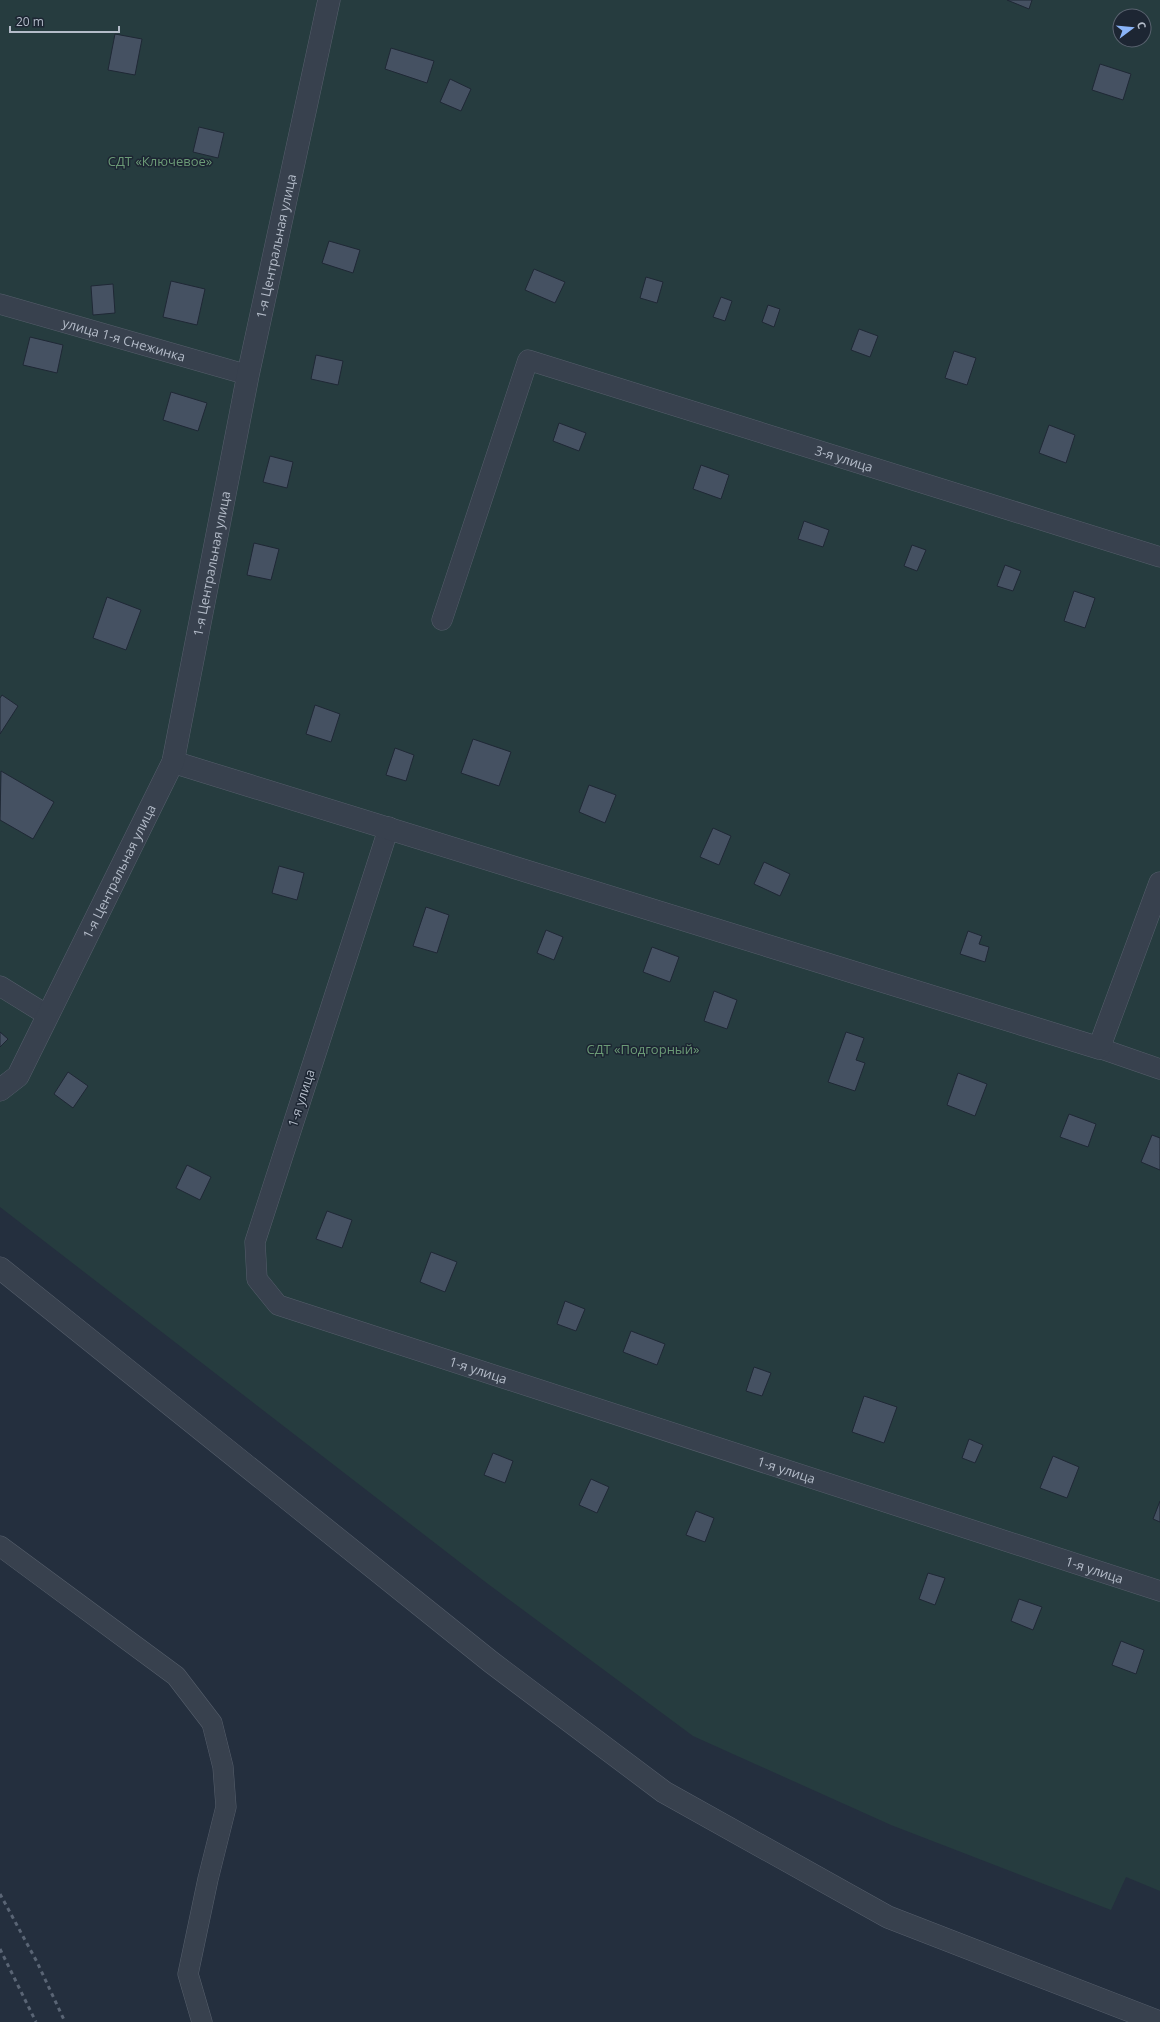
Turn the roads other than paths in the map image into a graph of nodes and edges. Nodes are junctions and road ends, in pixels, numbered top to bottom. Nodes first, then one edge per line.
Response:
1 (329, 0) edge
2 (0, 304) edge
3 (248, 375) junction
4 (1160, 557) edge
5 (442, 620) dead end
6 (173, 762) junction
7 (389, 827) junction
8 (1160, 883) edge
9 (0, 986) edge
10 (47, 1015) junction
11 (1098, 1048) junction
12 (1160, 1069) edge
13 (0, 1090) edge
14 (0, 1268) edge
15 (0, 1546) edge
16 (1160, 1591) edge
17 (202, 2022) edge
18 (1159, 2022) edge

1 - 3 street, 1-я Центральная улица
2 - 3 lane, улица 1-я Снежинка
3 - 6 street, 1-я Центральная улица
4 - 5 lane, 3-я улица
6 - 7 street
6 - 10 street, 1-я Центральная улица
7 - 11 street
7 - 16 lane, 1-я улица
8 - 11 street
9 - 10 lane
10 - 13 street, 1-я Центральная улица
11 - 12 lane
14 - 18 street
15 - 17 lane

